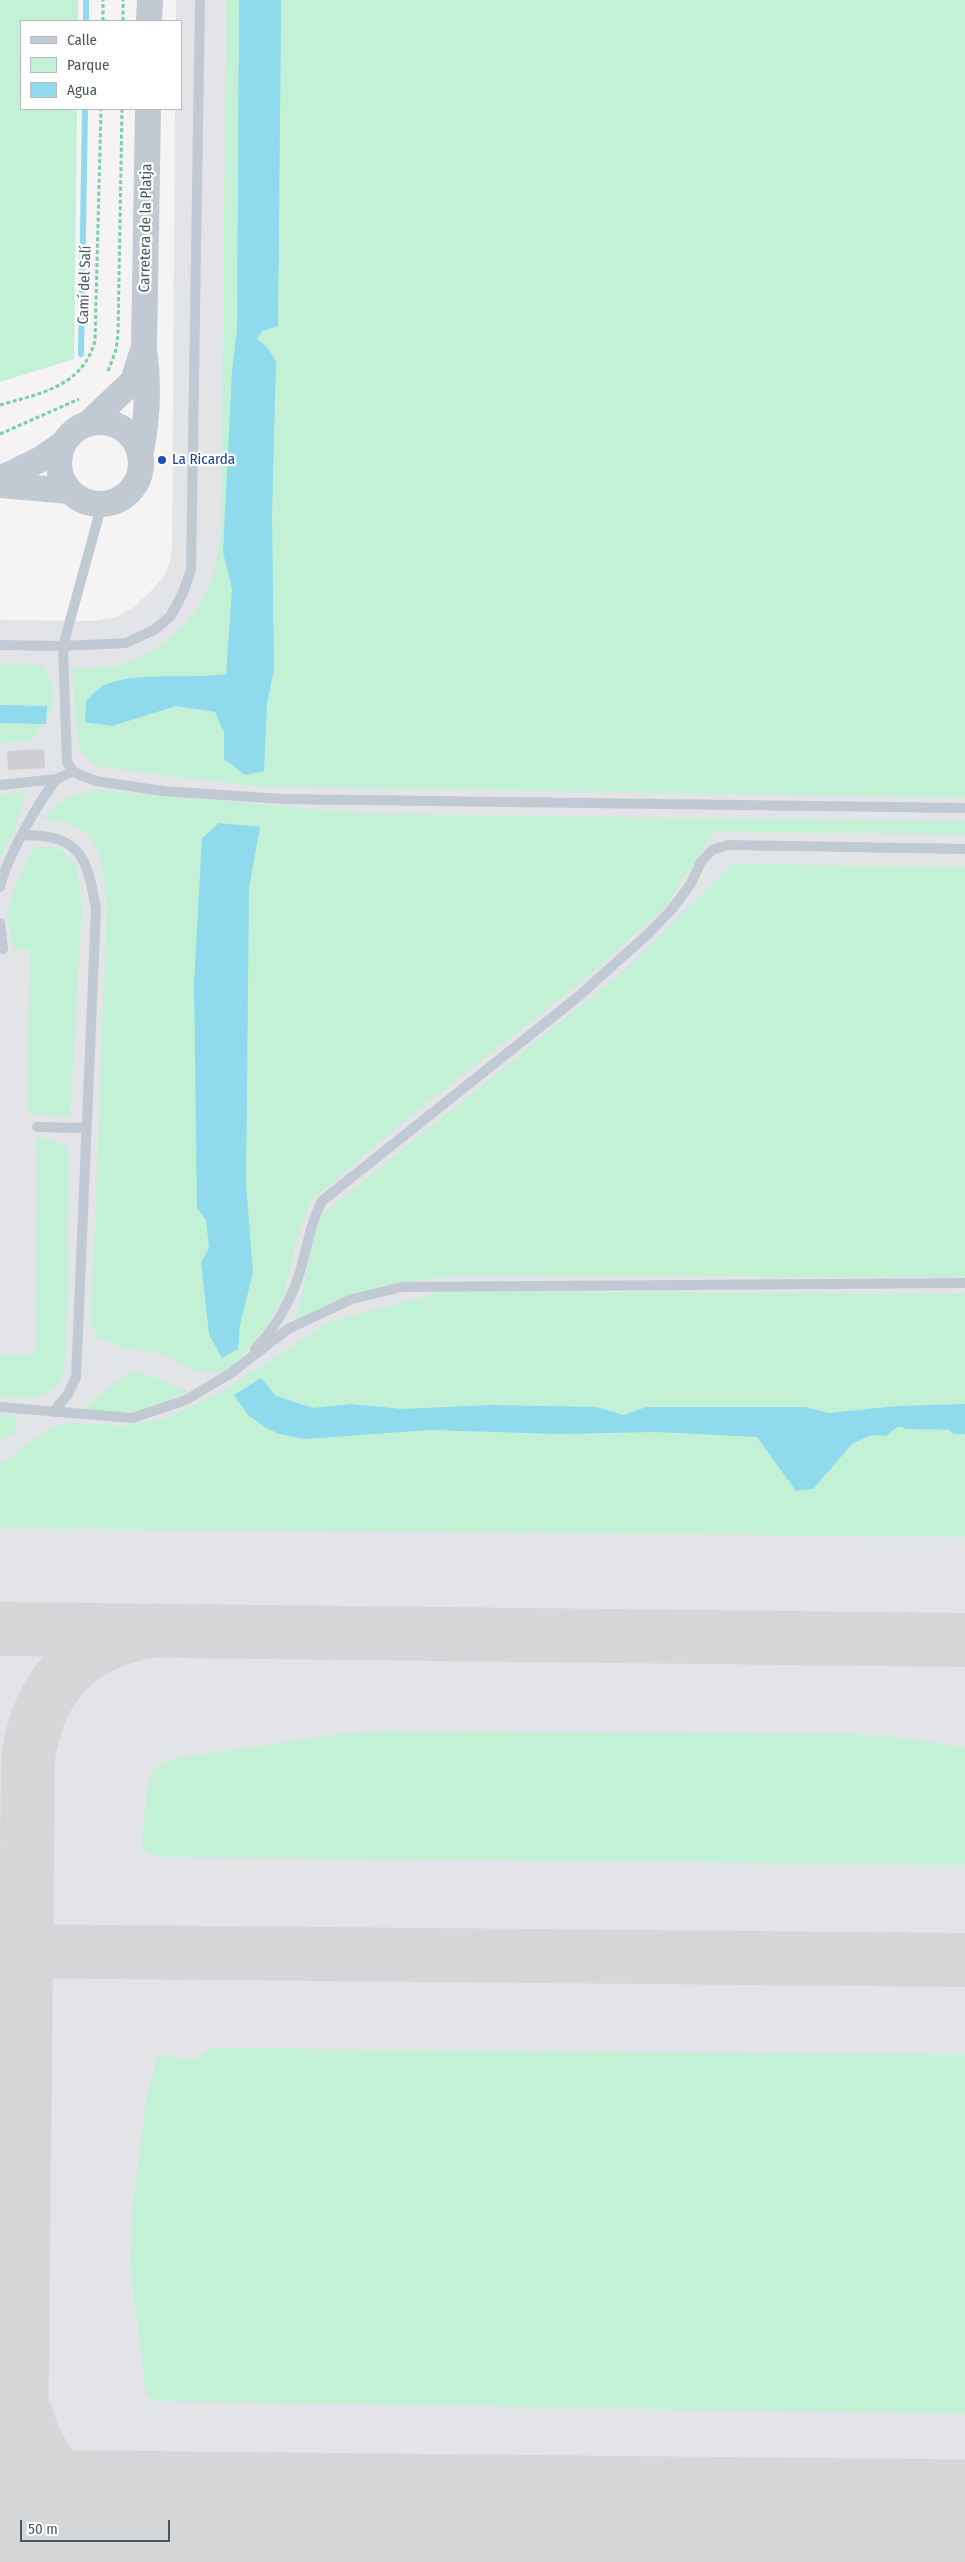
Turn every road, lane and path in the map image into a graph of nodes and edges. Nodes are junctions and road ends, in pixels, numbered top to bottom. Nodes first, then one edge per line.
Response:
1 (103, 0) edge
2 (123, 0) edge
3 (150, 0) edge
4 (200, 0) edge
5 (103, 20) edge
6 (123, 20) edge
7 (149, 20) edge
8 (101, 110) edge
9 (122, 110) edge
10 (148, 110) edge
11 (144, 348) junction
12 (106, 374) dead end
13 (82, 397) dead end
14 (0, 405) edge
15 (89, 423) junction
16 (0, 434) edge
17 (64, 443) junction
18 (140, 456) junction
19 (0, 479) edge
20 (0, 485) edge
21 (70, 491) junction
22 (102, 504) junction
23 (0, 644) edge
24 (63, 646) junction
25 (73, 771) junction
26 (56, 779) junction
27 (0, 785) edge
28 (965, 808) edge
29 (23, 835) junction
30 (965, 849) edge
31 (0, 887) edge
32 (0, 923) edge
33 (3, 949) dead end
34 (37, 1127) dead end
35 (86, 1128) junction
36 (965, 1283) edge
37 (231, 1373) junction
38 (0, 1407) edge
39 (52, 1412) junction

1 - 5 path
2 - 6 path
3 - 7 street
4 - 24 lane
8 - 14 path, Camí del Salí
9 - 12 path
10 - 11 street, Carretera de la Platja
11 - 15 street, Carretera de la Platja
11 - 18 street, Carretera de la Platja
13 - 16 path
15 - 17 street
15 - 18 street
17 - 19 street
17 - 21 street
18 - 22 street
20 - 21 street
21 - 22 street
22 - 24 lane
23 - 24 lane
24 - 25 lane
25 - 26 lane
25 - 28 lane
26 - 27 lane
26 - 29 lane
29 - 31 lane
29 - 35 lane
30 - 37 lane
32 - 33 lane
34 - 35 lane
35 - 39 lane
36 - 37 lane
37 - 39 lane
38 - 39 lane

